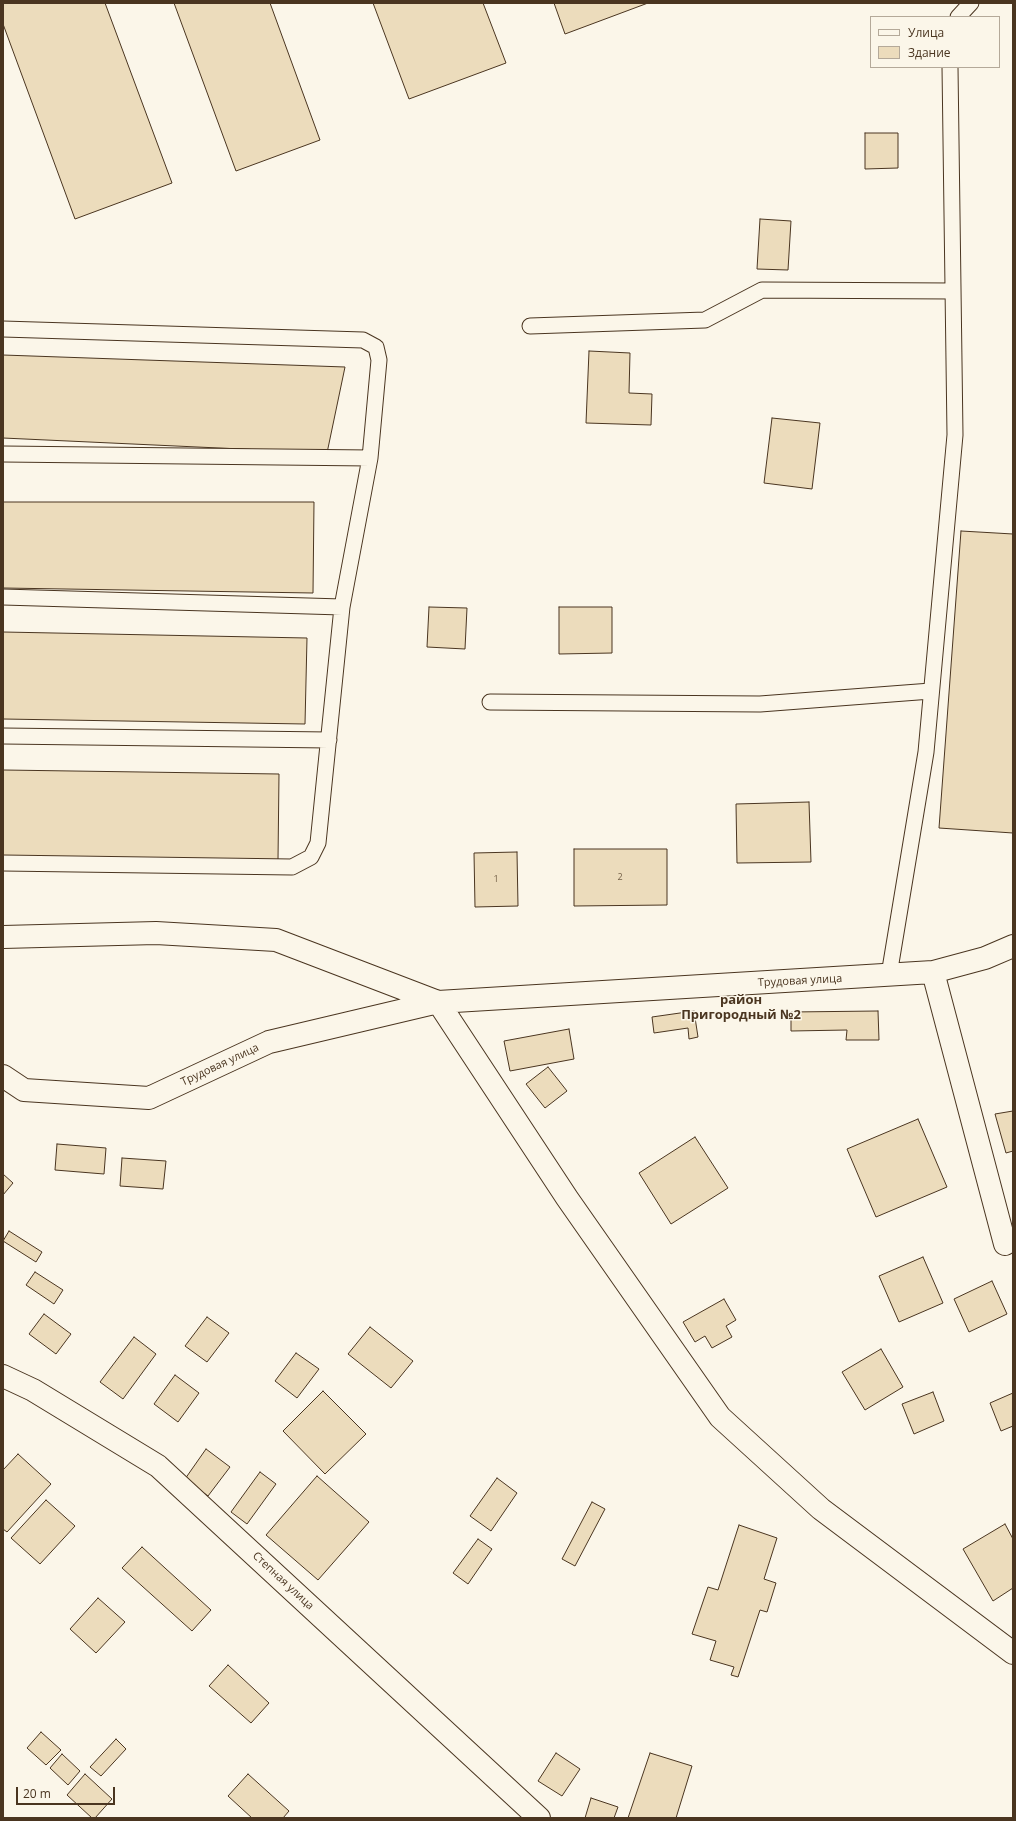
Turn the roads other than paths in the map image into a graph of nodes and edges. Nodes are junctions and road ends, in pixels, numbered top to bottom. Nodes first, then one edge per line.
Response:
1 (971, 3) edge
2 (959, 16) edge
3 (950, 68) edge
4 (952, 291) junction
5 (530, 326) dead end
6 (3, 329) edge
7 (3, 454) edge
8 (370, 458) junction
9 (3, 597) edge
10 (342, 606) junction
11 (931, 691) junction
12 (490, 702) dead end
13 (3, 736) edge
14 (330, 740) junction
15 (3, 863) edge
16 (3, 937) edge
17 (1013, 946) edge
18 (933, 972) junction
19 (889, 975) junction
20 (438, 1002) junction
21 (3, 1076) edge
22 (1005, 1244) dead end
23 (3, 1376) edge
24 (1013, 1653) edge
25 (539, 1818) edge

1 - 2 lane
3 - 4 lane
4 - 5 lane
4 - 11 lane
6 - 8 lane
7 - 8 lane
8 - 10 lane
9 - 10 lane
10 - 14 lane
11 - 12 lane
11 - 19 lane
13 - 14 lane
14 - 15 lane
16 - 20 street, Трудовая улица
17 - 18 street, Трудовая улица
18 - 19 street, Трудовая улица
18 - 22 street
19 - 20 street, Трудовая улица
20 - 21 street, Трудовая улица
20 - 24 street
23 - 25 street, Степная улица

